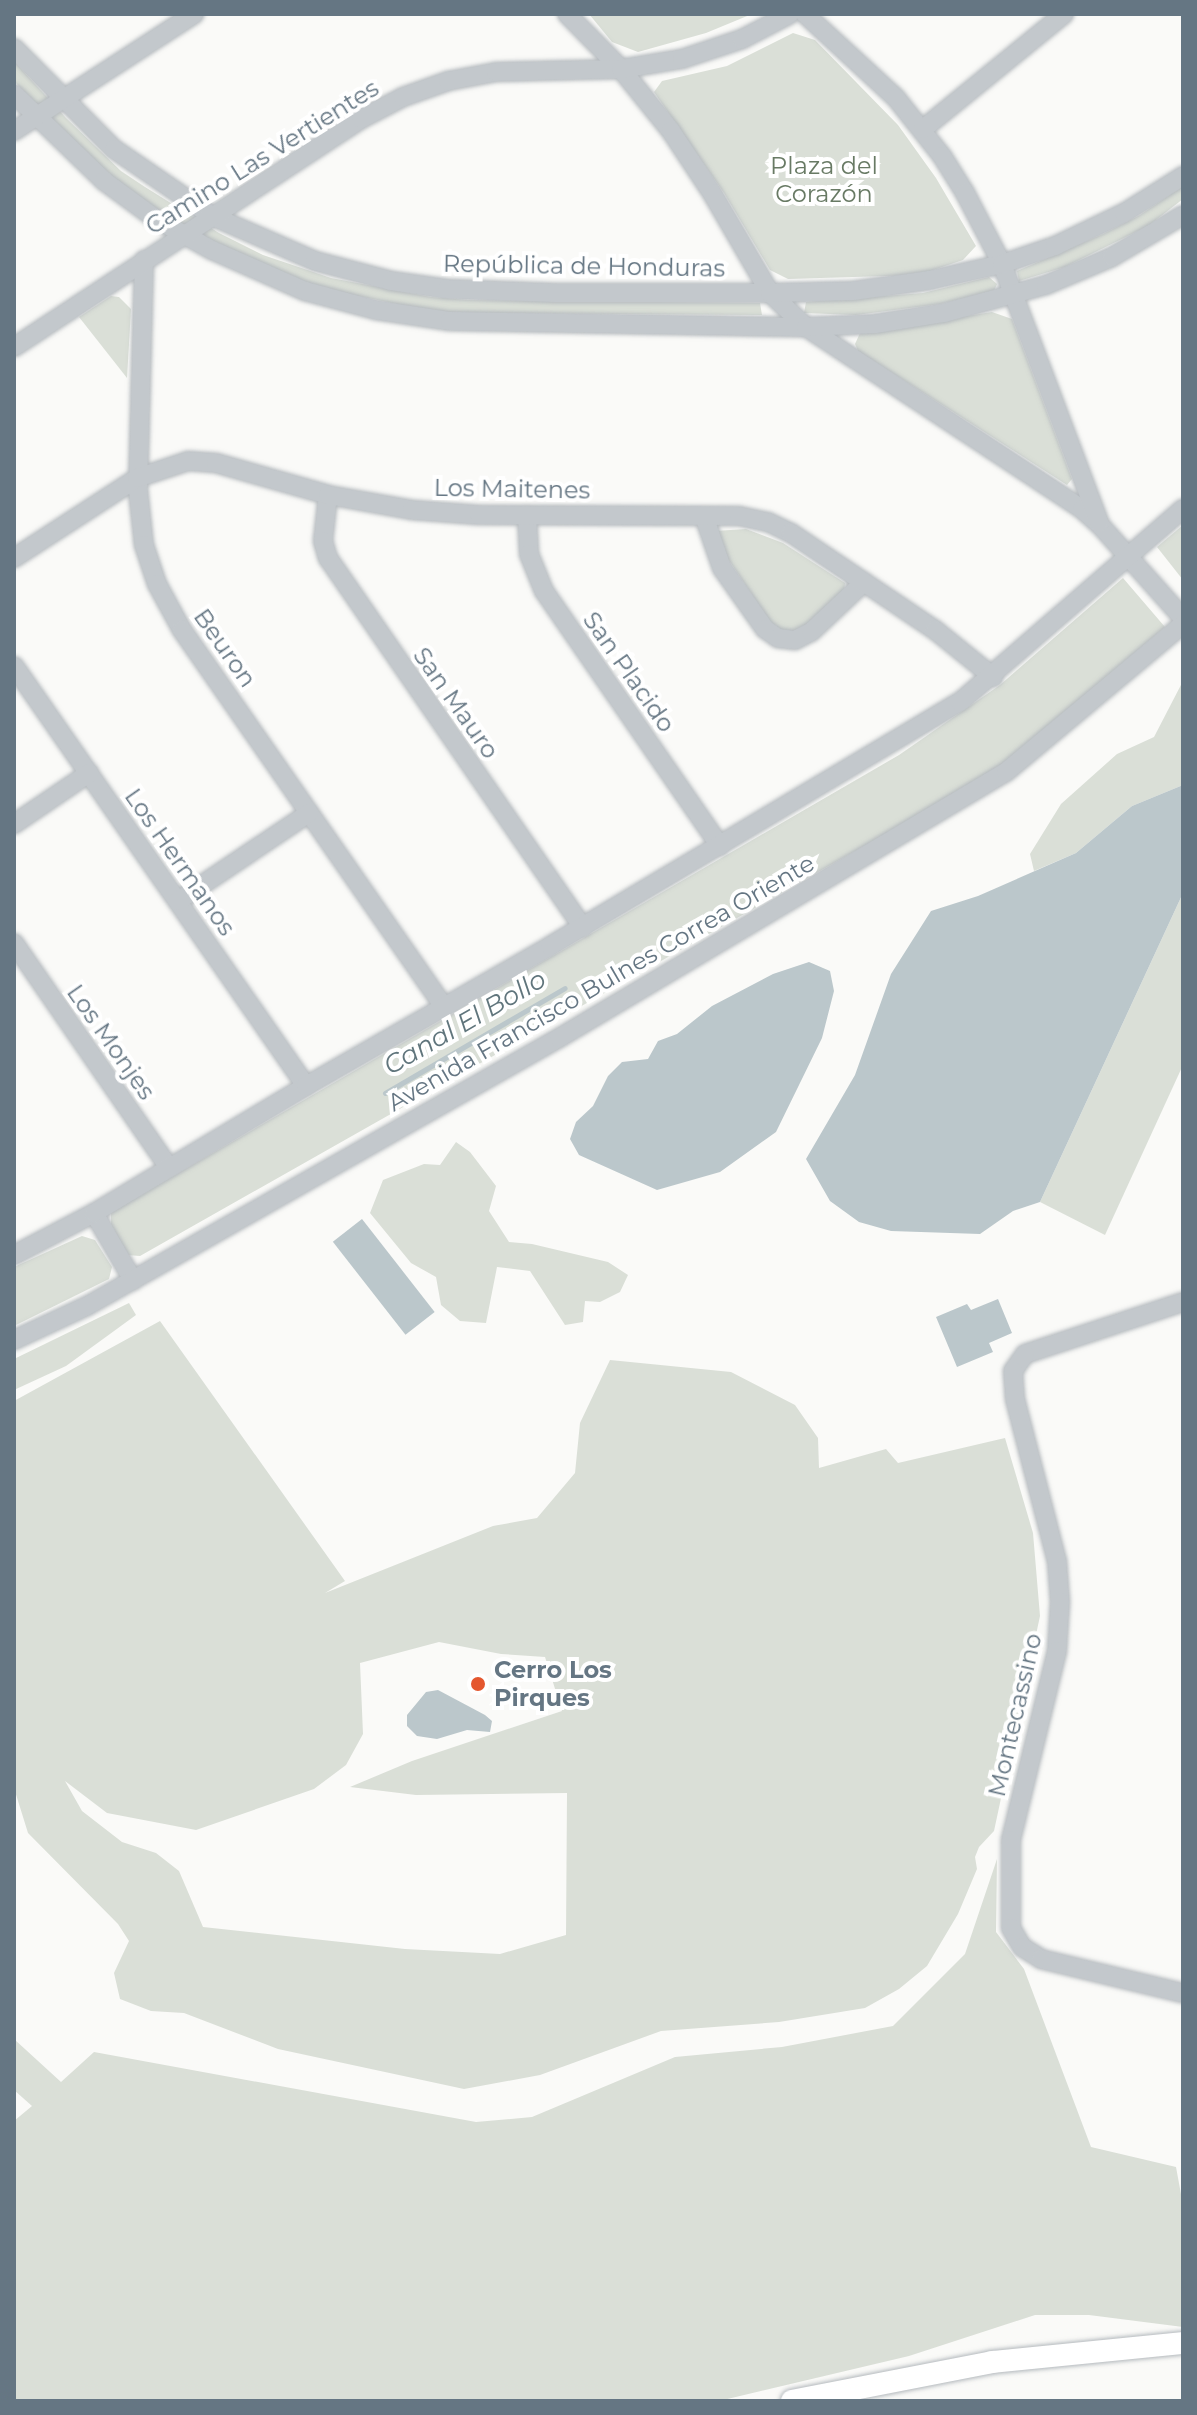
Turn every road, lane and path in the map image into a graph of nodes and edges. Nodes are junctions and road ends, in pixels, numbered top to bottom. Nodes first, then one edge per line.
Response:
1 (194, 14) edge
2 (567, 14) edge
3 (790, 14) edge
4 (805, 14) edge
5 (1064, 14) edge
6 (14, 48) edge
7 (621, 69) junction
8 (14, 94) edge
9 (62, 100) junction
10 (36, 117) junction
11 (923, 129) junction
12 (14, 131) edge
13 (1183, 176) edge
14 (1157, 194) junction
15 (212, 216) junction
16 (1179, 218) edge
17 (183, 235) junction
18 (144, 260) junction
19 (1002, 264) junction
20 (511, 292) junction
21 (770, 293) junction
22 (1012, 296) junction
23 (510, 323) junction
24 (806, 327) junction
25 (14, 347) edge
26 (137, 478) junction
27 (328, 495) junction
28 (1183, 509) edge
29 (527, 515) junction
30 (704, 516) junction
31 (1100, 525) junction
32 (1127, 556) junction
33 (14, 558) edge
34 (864, 582) junction
35 (1183, 618) edge
36 (1183, 624) edge
37 (14, 666) edge
38 (993, 677) junction
39 (89, 773) junction
40 (309, 813) junction
41 (14, 824) edge
42 (720, 846) junction
43 (178, 901) junction
44 (583, 927) junction
45 (14, 943) edge
46 (443, 1006) junction
47 (306, 1086) junction
48 (169, 1168) junction
49 (94, 1213) junction
50 (14, 1255) edge
51 (133, 1280) junction
52 (1183, 1302) edge
53 (14, 1340) edge
54 (1183, 1993) edge
55 (1183, 2343) edge
56 (792, 2401) edge

1 - 9 street
2 - 7 street
3 - 7 street, Camino Las Vertientes
4 - 11 street
5 - 11 street
6 - 9 street, República de Honduras
7 - 15 street, Camino Las Vertientes
7 - 21 street
8 - 10 street
9 - 10 street
9 - 15 street, República de Honduras
10 - 12 street
10 - 17 street
11 - 19 street
13 - 14 street, República de Honduras
14 - 16 street
14 - 19 street, República de Honduras
15 - 17 street, Camino Las Vertientes
15 - 20 street, República de Honduras
16 - 22 street
17 - 18 street, Camino Las Vertientes
17 - 23 street
18 - 25 street, Camino Las Vertientes
18 - 26 street, Beuron
19 - 21 street, República de Honduras
19 - 22 street
20 - 21 street, República de Honduras
20 - 23 street
21 - 24 street
22 - 24 street
22 - 31 street
23 - 24 street
24 - 31 street
26 - 27 street, Los Maitenes
26 - 33 street, Los Maitenes
26 - 40 street, Beuron
27 - 29 street, Los Maitenes
27 - 44 street, San Mauro
28 - 32 street
29 - 30 street, Los Maitenes
29 - 42 street, San Placido
30 - 34 street, Los Maitenes
30 - 34 street
31 - 32 street
32 - 35 street
32 - 38 street
34 - 38 street, Los Maitenes
36 - 51 street, Avenida Francisco Bulnes Correa Oriente
37 - 39 street, Los Hermanos
38 - 42 street
39 - 41 street
39 - 43 street, Los Hermanos
40 - 43 street
40 - 46 street, Beuron
42 - 44 street
43 - 47 street, Los Hermanos
44 - 46 street
45 - 48 street, Los Monjes
46 - 47 street
47 - 48 street
48 - 49 street
49 - 50 street
49 - 51 street
51 - 53 street, Avenida Francisco Bulnes Correa Oriente
52 - 54 street, Montecassino
55 - 56 main road

